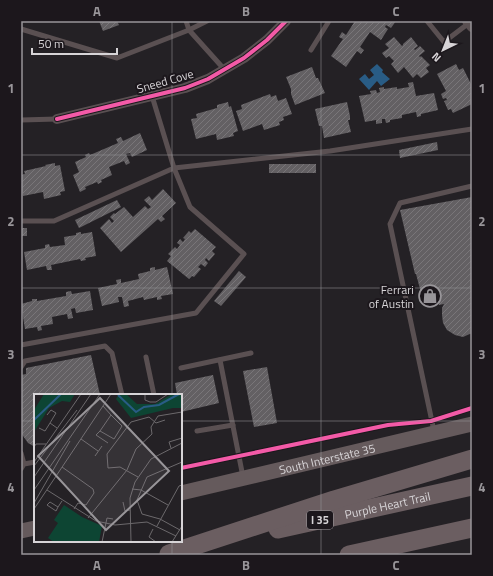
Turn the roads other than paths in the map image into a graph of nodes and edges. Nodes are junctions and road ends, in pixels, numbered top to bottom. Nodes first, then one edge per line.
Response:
1 (186, 21) edge
2 (207, 21) edge
3 (286, 21) edge
4 (329, 21) edge
5 (427, 21) edge
6 (470, 23) edge
7 (21, 29) edge
8 (189, 30) junction
9 (311, 50) dead end
10 (224, 70) junction
11 (152, 96) junction
12 (57, 120) joint
13 (24, 121) edge
14 (472, 129) edge
15 (174, 168) junction
16 (472, 186) edge
17 (21, 221) edge
18 (21, 345) edge
19 (251, 353) dead end
20 (146, 357) dead end
21 (220, 360) junction
22 (21, 367) edge
23 (180, 368) dead end
24 (122, 394) edge
25 (154, 394) edge
26 (472, 424) edge
27 (233, 425) junction
28 (197, 431) dead end
29 (434, 433) junction
30 (21, 454) edge
31 (472, 459) edge
32 (34, 462) edge
33 (22, 466) edge
34 (243, 478) junction
35 (472, 486) edge
36 (182, 493) edge
37 (34, 528) edge
38 (472, 528) edge
39 (21, 531) edge
40 (166, 554) edge
41 (349, 555) edge

1 - 8 lane
2 - 8 lane
3 - 10 street, Sneed Cove
4 - 9 lane
5 - 6 lane
7 - 8 lane
8 - 10 lane
10 - 11 street, Sneed Cove
11 - 12 street, Sneed Cove
11 - 15 lane
12 - 13 lane
14 - 15 lane
15 - 17 lane
15 - 18 lane
16 - 29 lane
19 - 21 lane
20 - 25 lane
21 - 23 lane
21 - 27 lane
22 - 24 lane
26 - 29 main road, South Interstate 35
27 - 28 lane
27 - 34 lane
29 - 34 main road, South Interstate 35
30 - 33 lane
31 - 40 highway
32 - 33 lane
34 - 36 main road, South Interstate 35
35 - 40 highway, Purple Heart Trail / I 35
37 - 39 main road
38 - 41 highway

